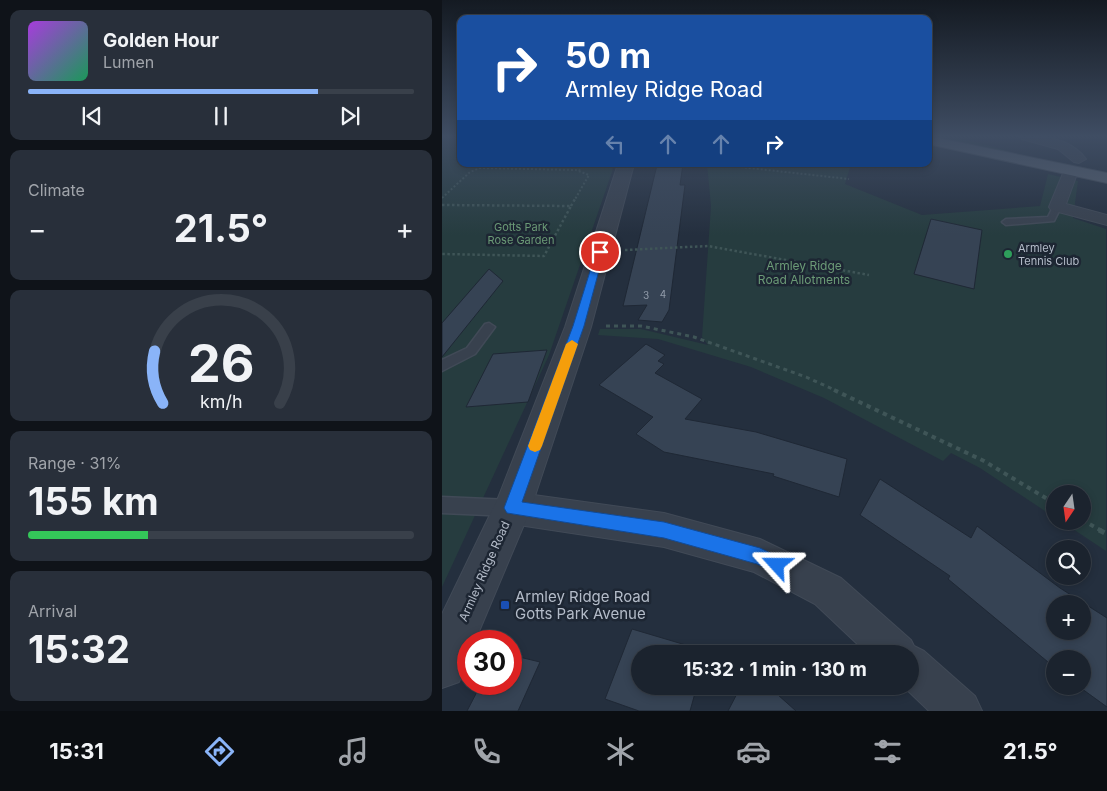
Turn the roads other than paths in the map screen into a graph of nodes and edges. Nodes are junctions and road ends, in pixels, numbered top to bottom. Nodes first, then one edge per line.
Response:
1 (624, 169) edge
2 (1073, 169) edge
3 (1056, 207) junction
4 (1106, 220) edge
5 (1006, 222) dead end
6 (489, 327) dead end
7 (442, 366) edge
8 (442, 505) edge
9 (512, 508) junction
10 (887, 645) edge
11 (442, 665) edge
12 (919, 673) edge
13 (960, 711) edge

1 - 9 street, Armley Ridge Road
2 - 3 street
3 - 4 street
3 - 5 lane
6 - 7 lane
8 - 9 lane
9 - 10 street
9 - 11 street, Armley Ridge Road
12 - 13 street

